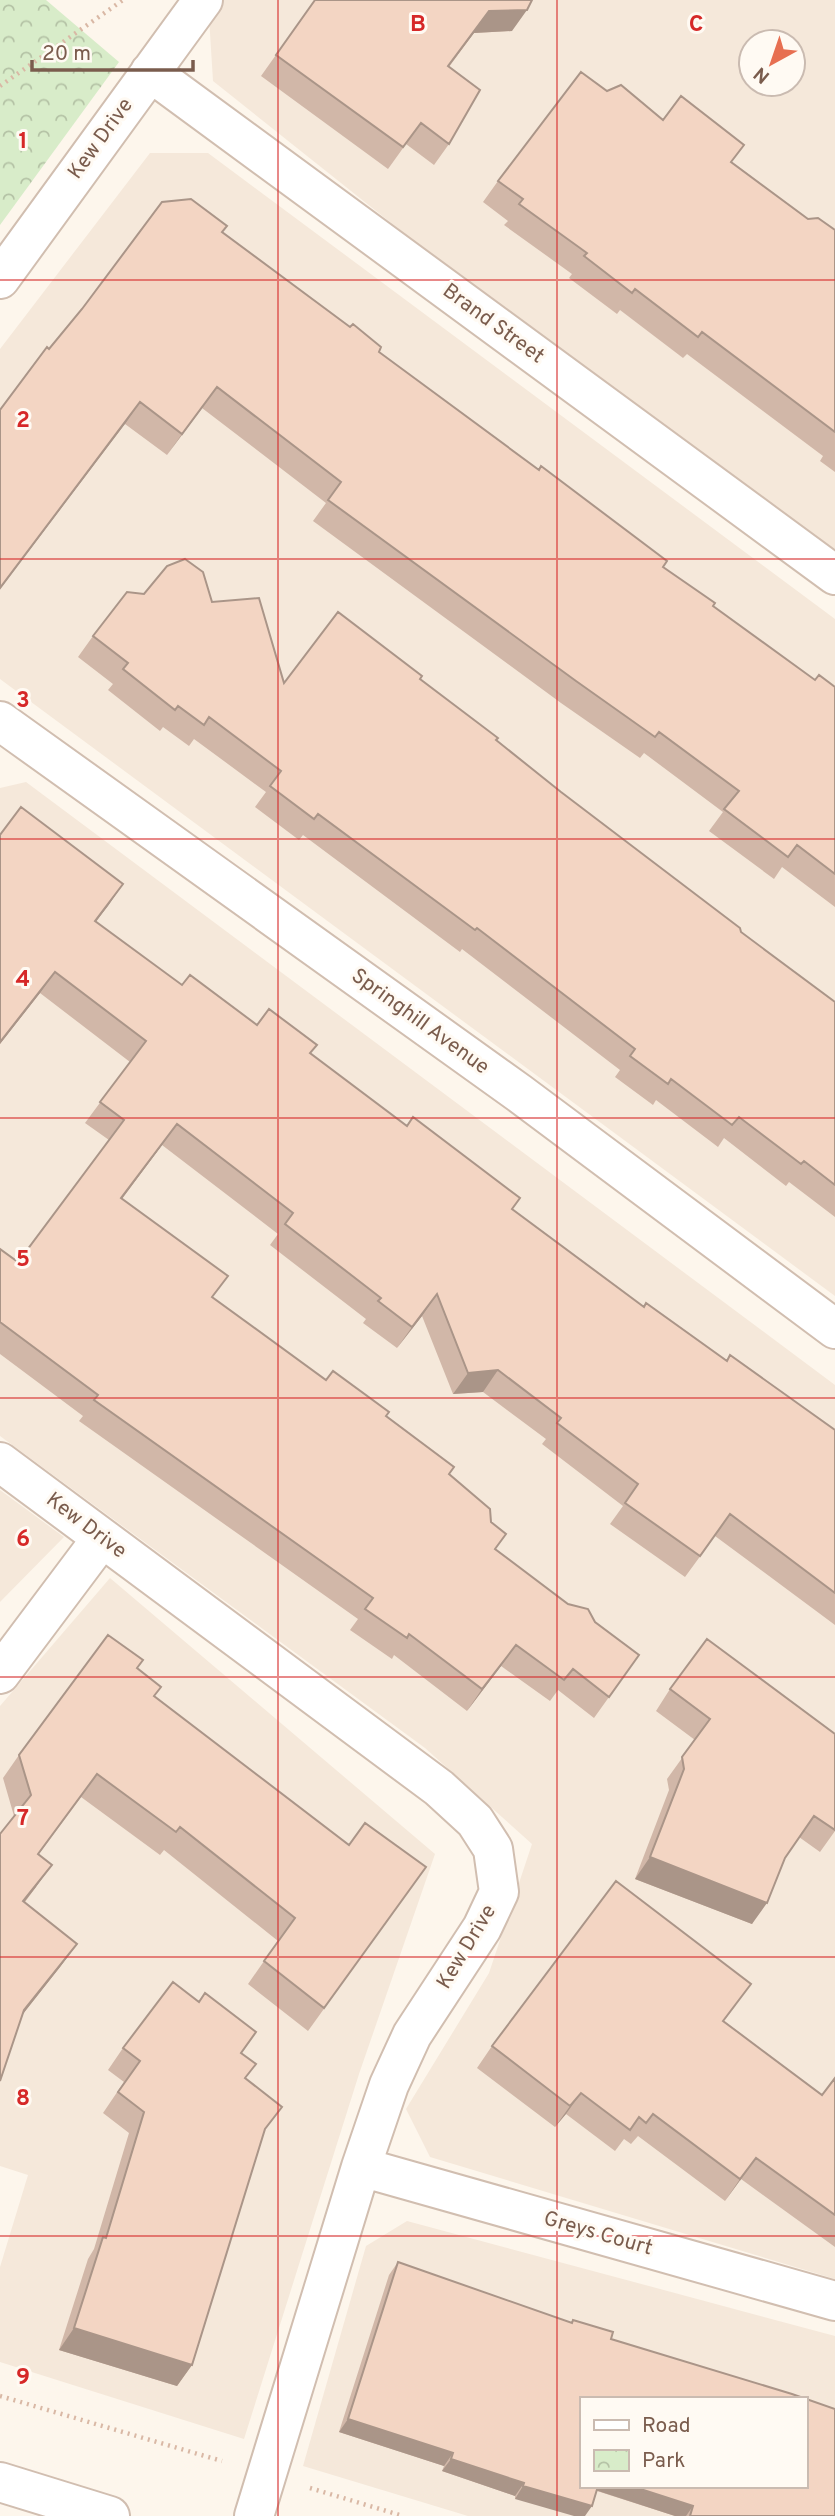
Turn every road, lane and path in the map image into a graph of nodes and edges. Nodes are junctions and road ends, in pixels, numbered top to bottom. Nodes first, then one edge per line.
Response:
1 (123, 0) edge
2 (203, 0) edge
3 (150, 72) junction
4 (0, 86) edge
5 (0, 279) edge
6 (835, 575) edge
7 (0, 721) edge
8 (835, 1329) edge
9 (0, 1462) edge
10 (102, 1538) junction
11 (0, 1674) edge
12 (360, 2167) junction
13 (835, 2301) edge
14 (0, 2396) edge
15 (234, 2464) dead end
16 (0, 2482) edge
17 (297, 2483) dead end
18 (110, 2516) edge
19 (254, 2516) edge
20 (403, 2516) edge

1 - 4 path
2 - 3 street, Kew Drive
3 - 5 street, Kew Drive
3 - 6 street, Brand Street
7 - 8 street, Springhill Avenue
9 - 10 street, Kew Drive
10 - 11 street
10 - 12 street, Kew Drive
12 - 13 street, Greys Court
12 - 19 street, Kew Drive
14 - 15 path
16 - 18 street
17 - 20 path

